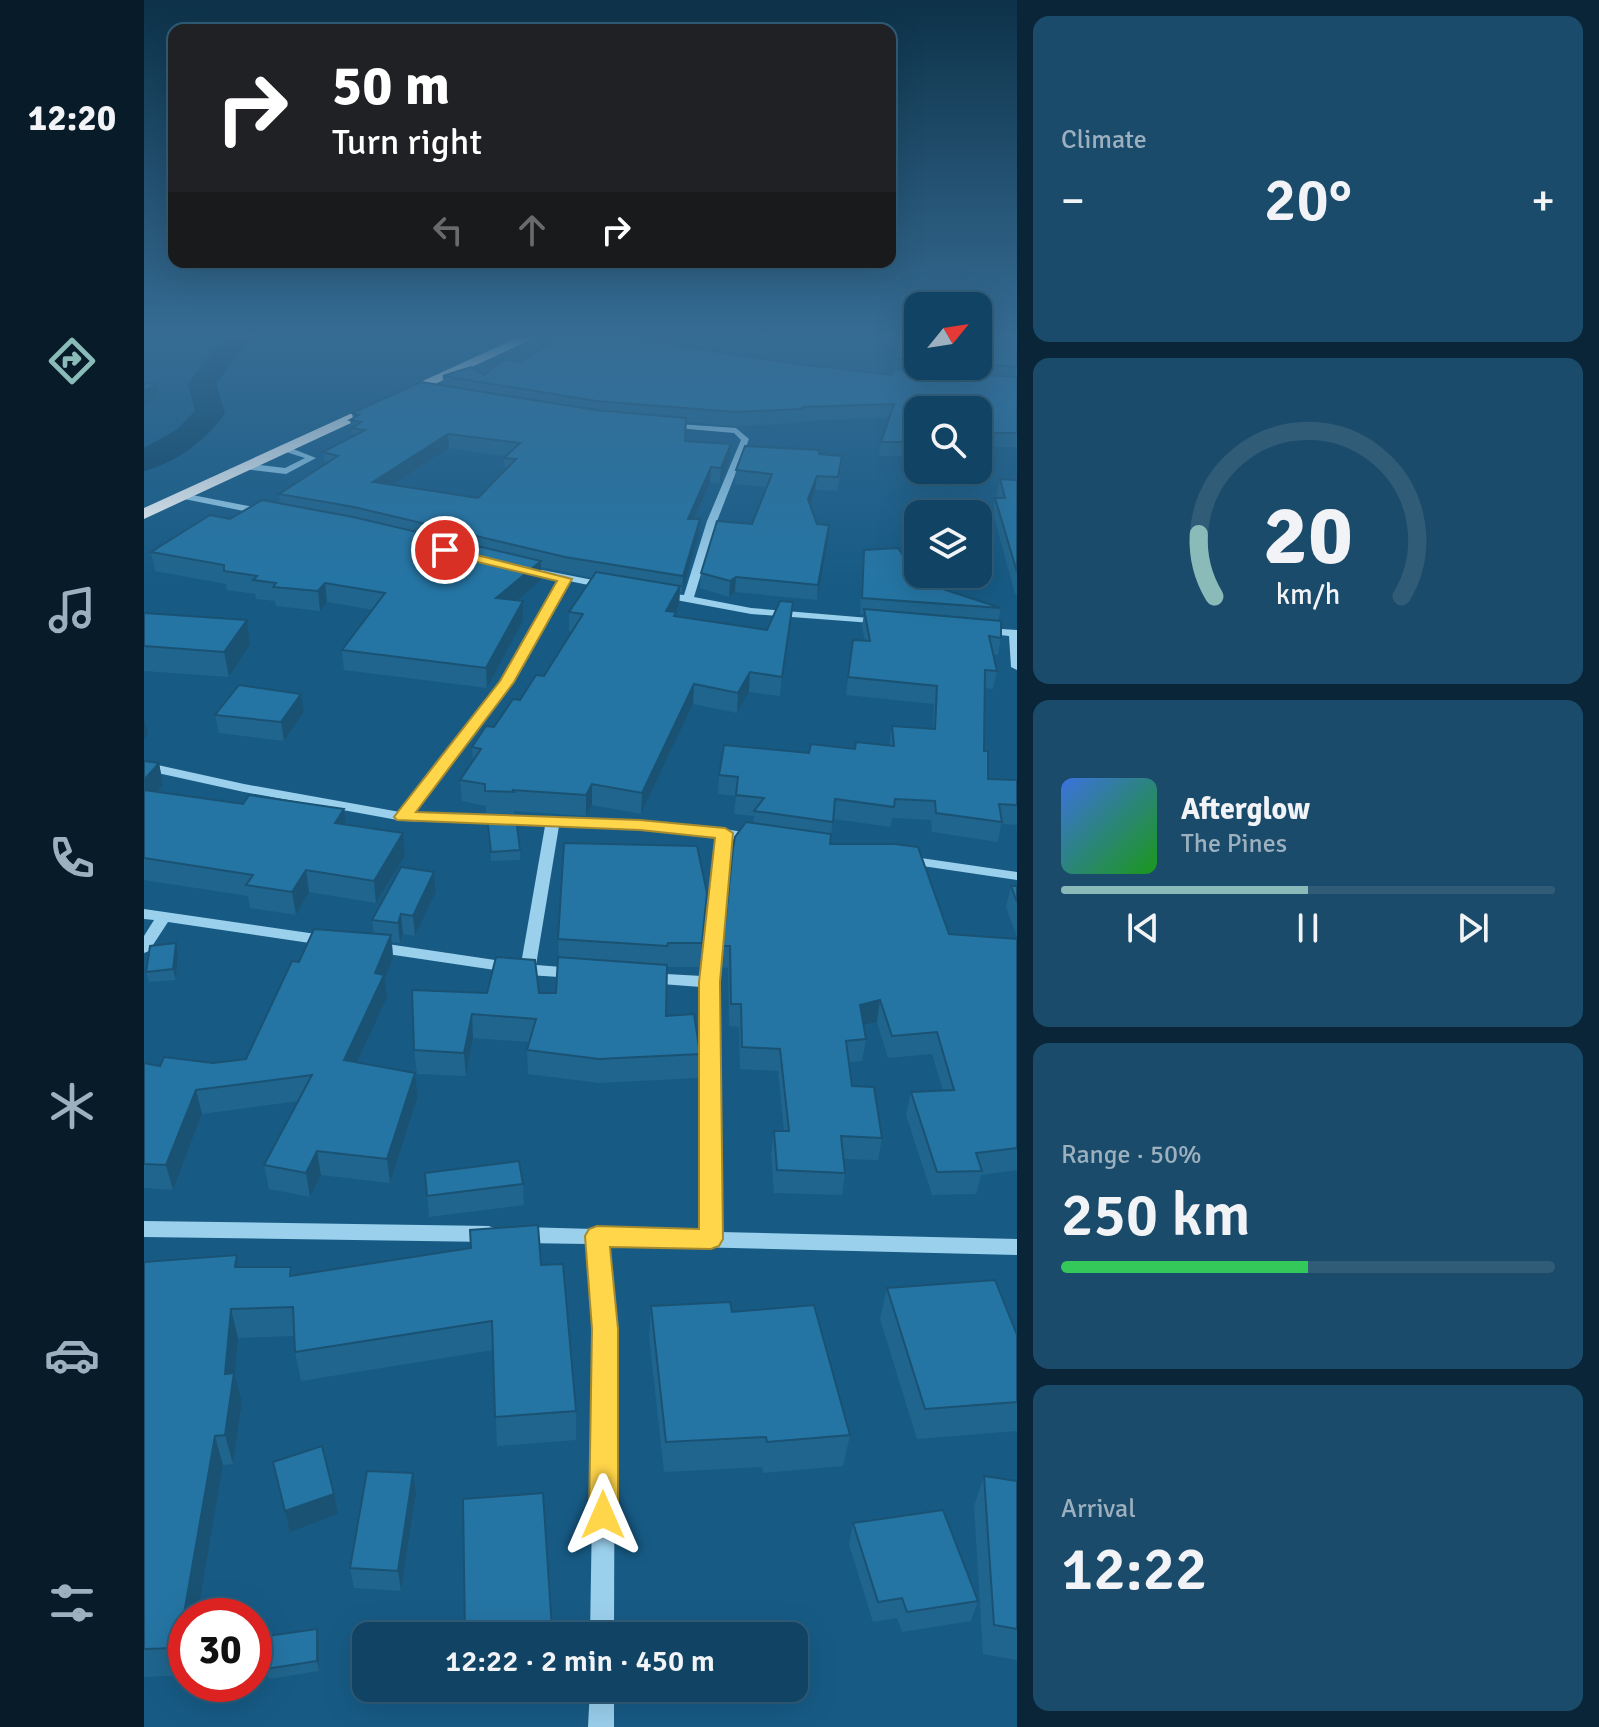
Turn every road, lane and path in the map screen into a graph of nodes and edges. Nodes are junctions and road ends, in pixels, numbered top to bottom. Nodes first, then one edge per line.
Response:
1 (318, 419) edge
2 (348, 419) edge
3 (651, 424) edge
4 (283, 448) junction
5 (244, 466) junction
6 (182, 496) junction
7 (144, 497) edge
8 (144, 514) edge
9 (276, 514) edge
10 (505, 565) edge
11 (565, 579) junction
12 (627, 589) edge
13 (657, 594) edge
14 (688, 599) junction
15 (890, 623) edge
16 (967, 629) edge
17 (1015, 633) edge
18 (1017, 667) edge
19 (144, 766) edge
20 (403, 817) junction
21 (553, 821) junction
22 (725, 833) junction
23 (771, 840) edge
24 (894, 858) edge
25 (1017, 876) edge
26 (144, 914) edge
27 (164, 916) junction
28 (144, 948) edge
29 (528, 970) junction
30 (588, 974) edge
31 (634, 977) edge
32 (709, 982) junction
33 (144, 1229) edge
34 (597, 1236) junction
35 (711, 1239) junction
36 (1017, 1247) edge
37 (602, 1622) edge
38 (602, 1702) edge
39 (601, 1727) edge

1 - 7 highway
2 - 4 highway
3 - 14 street
4 - 5 highway
4 - 5 street
5 - 6 highway
6 - 8 highway
6 - 9 street
10 - 11 street
11 - 12 street
11 - 20 street
13 - 14 street
14 - 15 street
16 - 17 street
17 - 18 street
19 - 20 street
20 - 21 street
21 - 22 street
21 - 29 street
22 - 23 street
22 - 32 street
24 - 25 street
26 - 27 street
27 - 28 street
27 - 29 street
29 - 30 street
31 - 32 street
32 - 35 street
33 - 34 street
34 - 35 street
34 - 37 street
35 - 36 street
38 - 39 street

